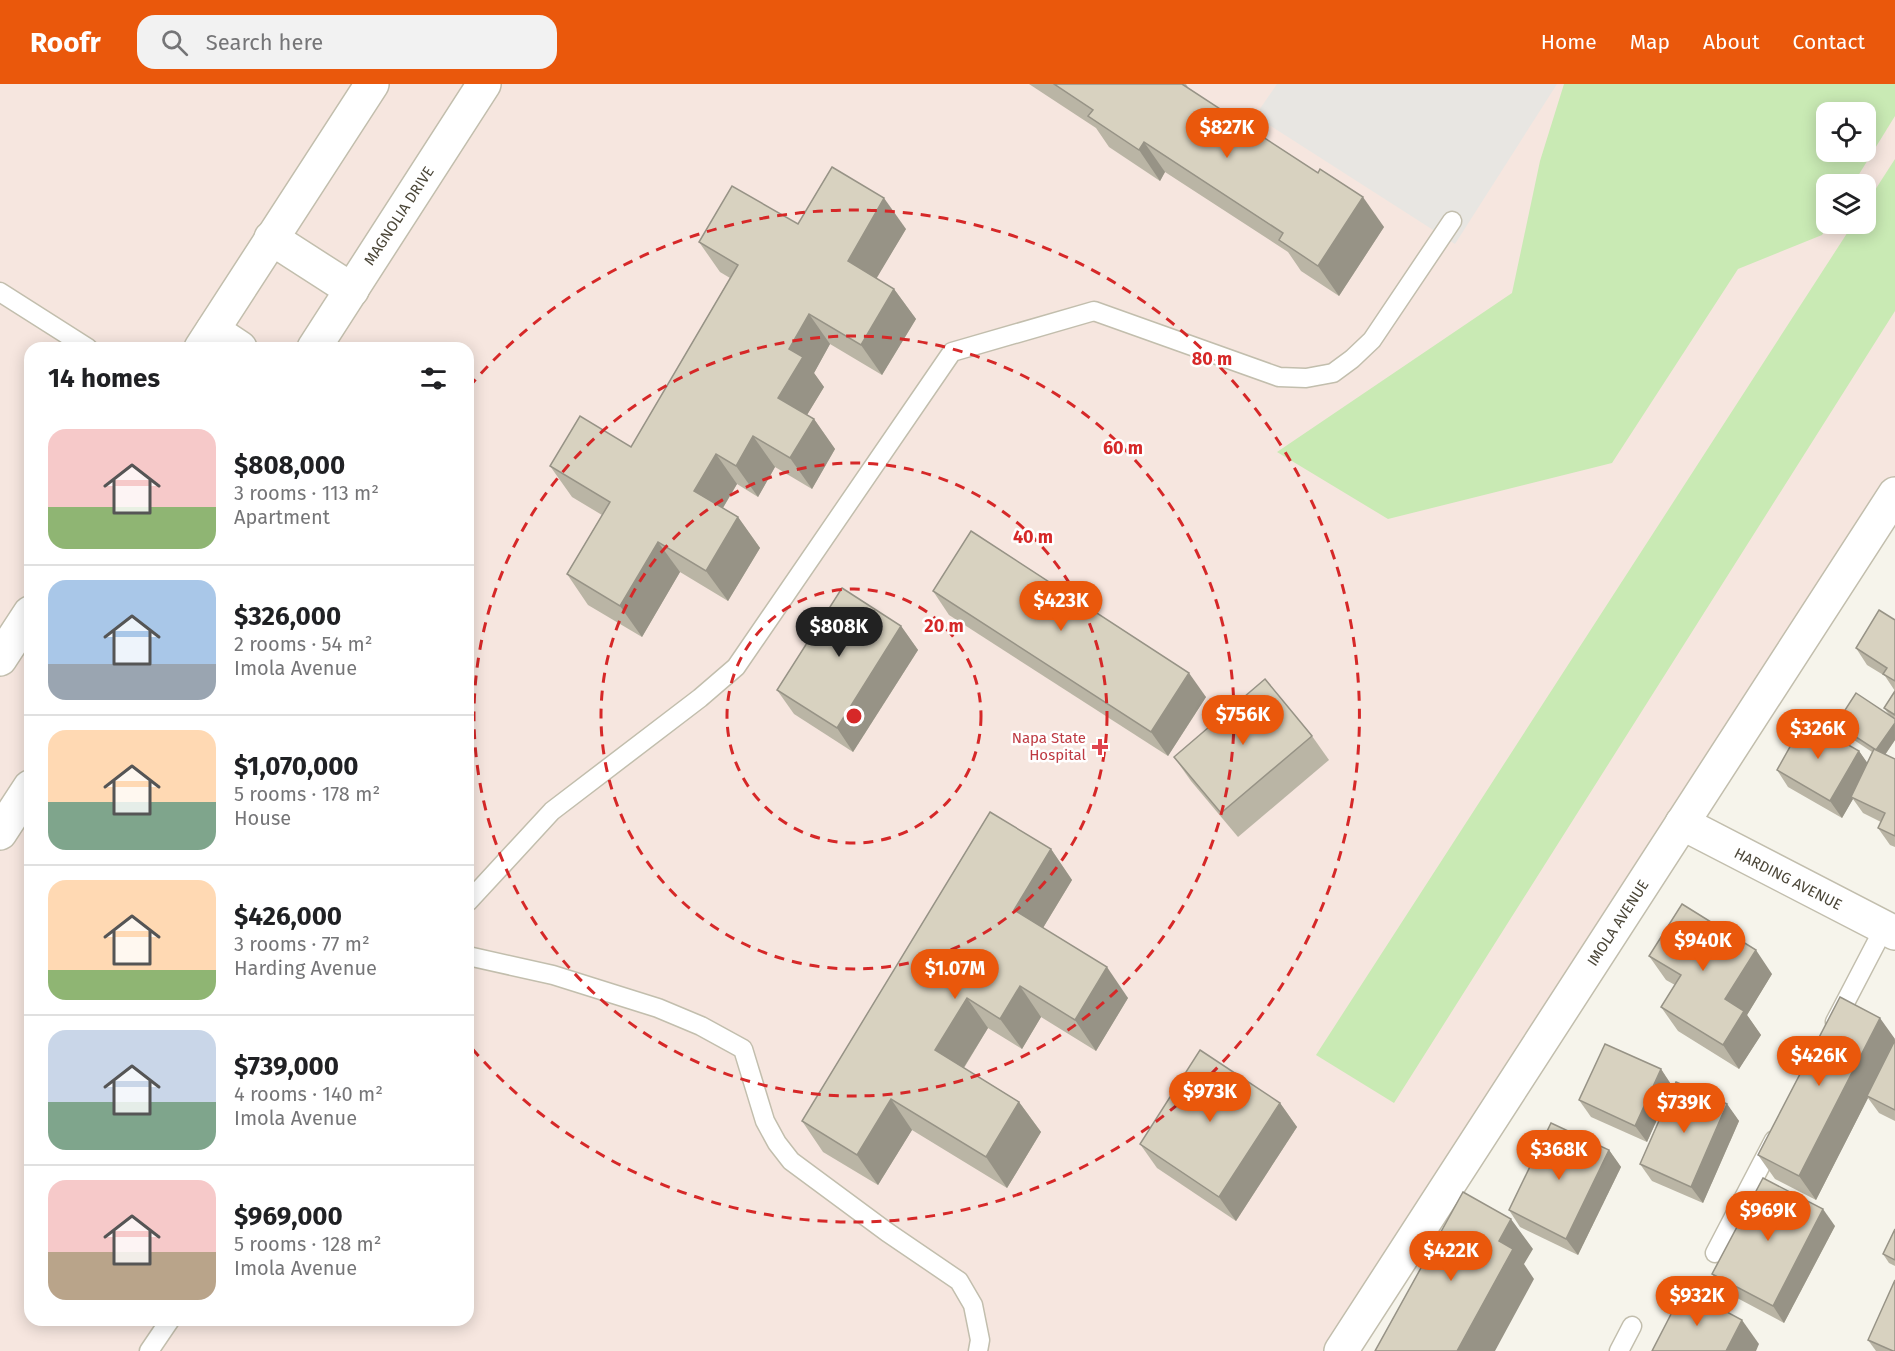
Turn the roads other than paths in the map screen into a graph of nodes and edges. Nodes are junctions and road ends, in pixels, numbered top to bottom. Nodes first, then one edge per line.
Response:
1 (372, 84) edge
2 (484, 84) edge
3 (1452, 221) dead end
4 (271, 238) junction
5 (352, 290) junction
6 (0, 292) edge
7 (207, 339) edge
8 (79, 342) edge
9 (318, 342) edge
10 (1895, 494) edge
11 (24, 622) edge
12 (0, 659) edge
13 (24, 796) edge
14 (1682, 823) junction
15 (0, 833) edge
16 (474, 896) edge
17 (1889, 930) edge
18 (474, 957) edge
19 (1829, 1032) edge
20 (1780, 1127) edge
21 (1715, 1253) dead end
22 (166, 1326) edge
23 (1632, 1326) dead end
24 (149, 1351) edge
25 (978, 1351) edge
26 (1341, 1351) edge
27 (1619, 1351) edge

1 - 4 street
2 - 5 street, MAGNOLIA DRIVE
3 - 16 lane
4 - 5 street
4 - 7 street
5 - 9 street, MAGNOLIA DRIVE
6 - 8 lane
10 - 14 street, IMOLA AVENUE
11 - 12 street
13 - 15 street
14 - 17 street, HARDING AVENUE
14 - 26 street, IMOLA AVENUE
17 - 19 lane
18 - 25 lane
20 - 21 lane
22 - 24 lane
23 - 27 lane

